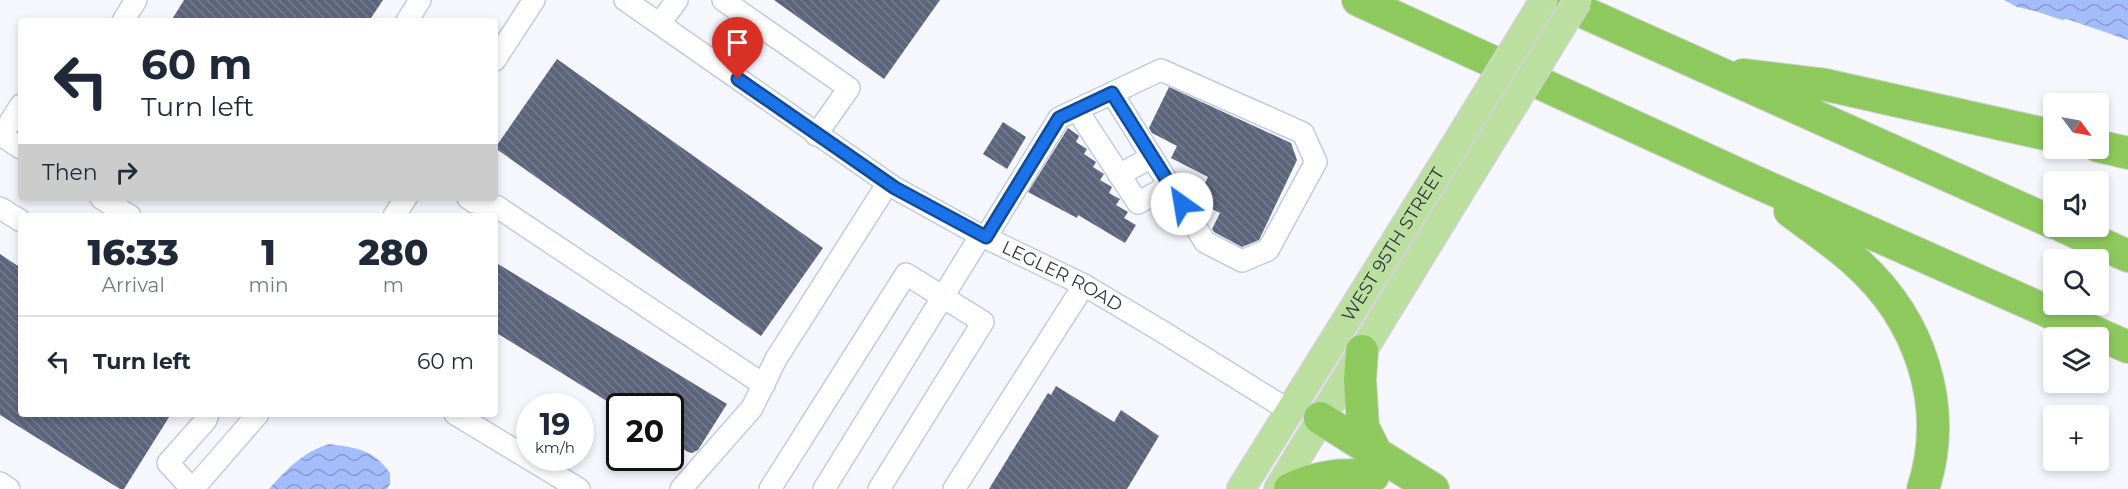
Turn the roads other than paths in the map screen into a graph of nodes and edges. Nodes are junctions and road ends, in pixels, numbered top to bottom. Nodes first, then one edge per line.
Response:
1 (136, 0) edge
2 (420, 0) edge
3 (534, 0) edge
4 (625, 0) edge
5 (677, 0) edge
6 (723, 0) edge
7 (1359, 0) edge
8 (1544, 0) edge
9 (1556, 0) edge
10 (1578, 0) edge
11 (125, 18) edge
12 (409, 18) edge
13 (660, 23) junction
14 (498, 55) edge
15 (1712, 71) junction
16 (1112, 93) junction
17 (18, 109) edge
18 (1077, 110) junction
19 (2043, 134) edge
20 (816, 135) junction
21 (0, 136) edge
22 (18, 146) edge
23 (2109, 149) edge
24 (2128, 153) edge
25 (1152, 157) junction
26 (1119, 175) junction
27 (1749, 179) junction
28 (888, 183) junction
29 (1170, 185) junction
30 (472, 201) edge
31 (104, 206) edge
32 (0, 208) edge
33 (122, 213) edge
34 (2043, 218) edge
35 (18, 219) edge
36 (983, 236) junction
37 (2086, 237) edge
38 (2128, 256) edge
39 (1084, 285) junction
40 (943, 297) junction
41 (2128, 347) edge
42 (1362, 351) junction
43 (764, 385) junction
44 (1290, 411) junction
45 (207, 417) edge
46 (255, 417) edge
47 (460, 417) edge
48 (1315, 427) junction
49 (1381, 473) edge
50 (0, 483) edge
51 (9, 489) edge
52 (192, 489) edge
53 (578, 489) edge
54 (681, 489) edge
55 (770, 489) edge
56 (824, 489) edge
57 (879, 489) edge
58 (954, 489) edge
59 (1241, 489) edge
60 (1278, 489) edge
61 (1290, 489) edge
62 (1433, 489) edge
63 (1923, 489) edge

1 - 11 street
2 - 12 street
3 - 14 street
4 - 13 street, LEGLER ROAD
5 - 13 street
6 - 20 street
7 - 27 highway
8 - 44 main road, WEST 95TH STREET, bridge
9 - 15 highway
10 - 42 main road, WEST 95TH STREET, bridge
13 - 20 street, LEGLER ROAD
15 - 19 highway
15 - 34 highway
16 - 18 street
16 - 25 street
16 - 29 street
17 - 21 street
18 - 26 street
18 - 36 street
20 - 28 street, LEGLER ROAD
21 - 22 street
23 - 24 highway
25 - 26 street
25 - 29 street
26 - 29 street
27 - 41 highway
27 - 63 highway
28 - 36 street, LEGLER ROAD
28 - 43 street
30 - 43 street
31 - 33 street
32 - 35 street
36 - 39 street, LEGLER ROAD
36 - 40 street
37 - 38 highway
39 - 44 street, LEGLER ROAD
39 - 58 street
40 - 55 street
40 - 56 street
40 - 57 street
42 - 48 main road, WEST 95TH STREET
42 - 49 highway
43 - 54 street
44 - 48 main road
44 - 59 main road, WEST 95TH STREET
45 - 52 street
46 - 52 street
47 - 53 street
48 - 49 highway
48 - 60 main road, WEST 95TH STREET
49 - 61 highway
49 - 62 highway
50 - 51 street

